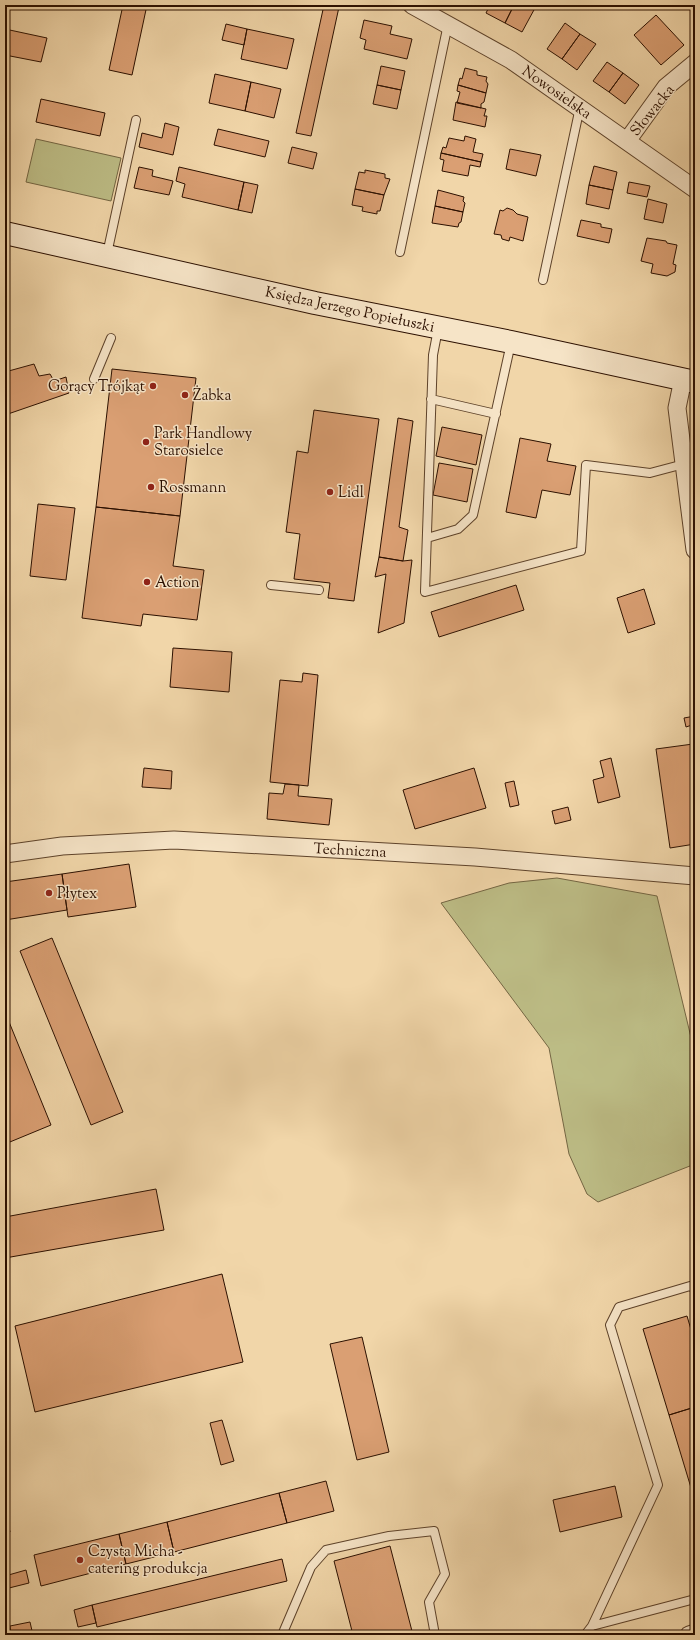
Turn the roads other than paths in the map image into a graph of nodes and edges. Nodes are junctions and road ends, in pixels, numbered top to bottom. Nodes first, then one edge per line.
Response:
1 (412, 5) edge
2 (448, 24) junction
3 (695, 63) edge
4 (580, 107) junction
5 (136, 120) dead end
6 (627, 141) junction
7 (695, 189) edge
8 (5, 233) edge
9 (400, 252) dead end
10 (107, 255) junction
11 (543, 280) dead end
12 (438, 328) junction
13 (111, 338) dead end
14 (511, 342) junction
15 (94, 379) dead end
16 (689, 381) edge
17 (431, 399) junction
18 (496, 414) junction
19 (684, 464) junction
20 (427, 538) junction
21 (695, 550) edge
22 (271, 585) dead end
23 (319, 590) dead end
24 (5, 854) edge
25 (695, 876) edge
26 (695, 1289) edge
27 (695, 1599) edge
28 (592, 1626) junction
29 (695, 1633) edge
30 (282, 1635) edge
31 (435, 1635) edge
32 (585, 1635) edge
33 (689, 1635) edge

1 - 2 street, Nowosielska
2 - 4 street, Nowosielska
2 - 9 lane
3 - 6 street, Słowacka
4 - 6 street, Nowosielska
4 - 11 lane
5 - 10 lane
6 - 7 street, Nowosielska
8 - 10 street, Księdza Jerzego Popiełuszki
10 - 12 street, Księdza Jerzego Popiełuszki
12 - 14 street, Księdza Jerzego Popiełuszki
12 - 17 lane
13 - 15 lane
14 - 16 street, Księdza Jerzego Popiełuszki
14 - 18 lane
16 - 19 street
17 - 18 lane
17 - 20 lane
18 - 20 lane
19 - 20 lane
19 - 21 street
22 - 23 lane
24 - 25 street, Techniczna
26 - 28 lane
27 - 28 lane
28 - 32 lane
29 - 33 street
30 - 31 lane

